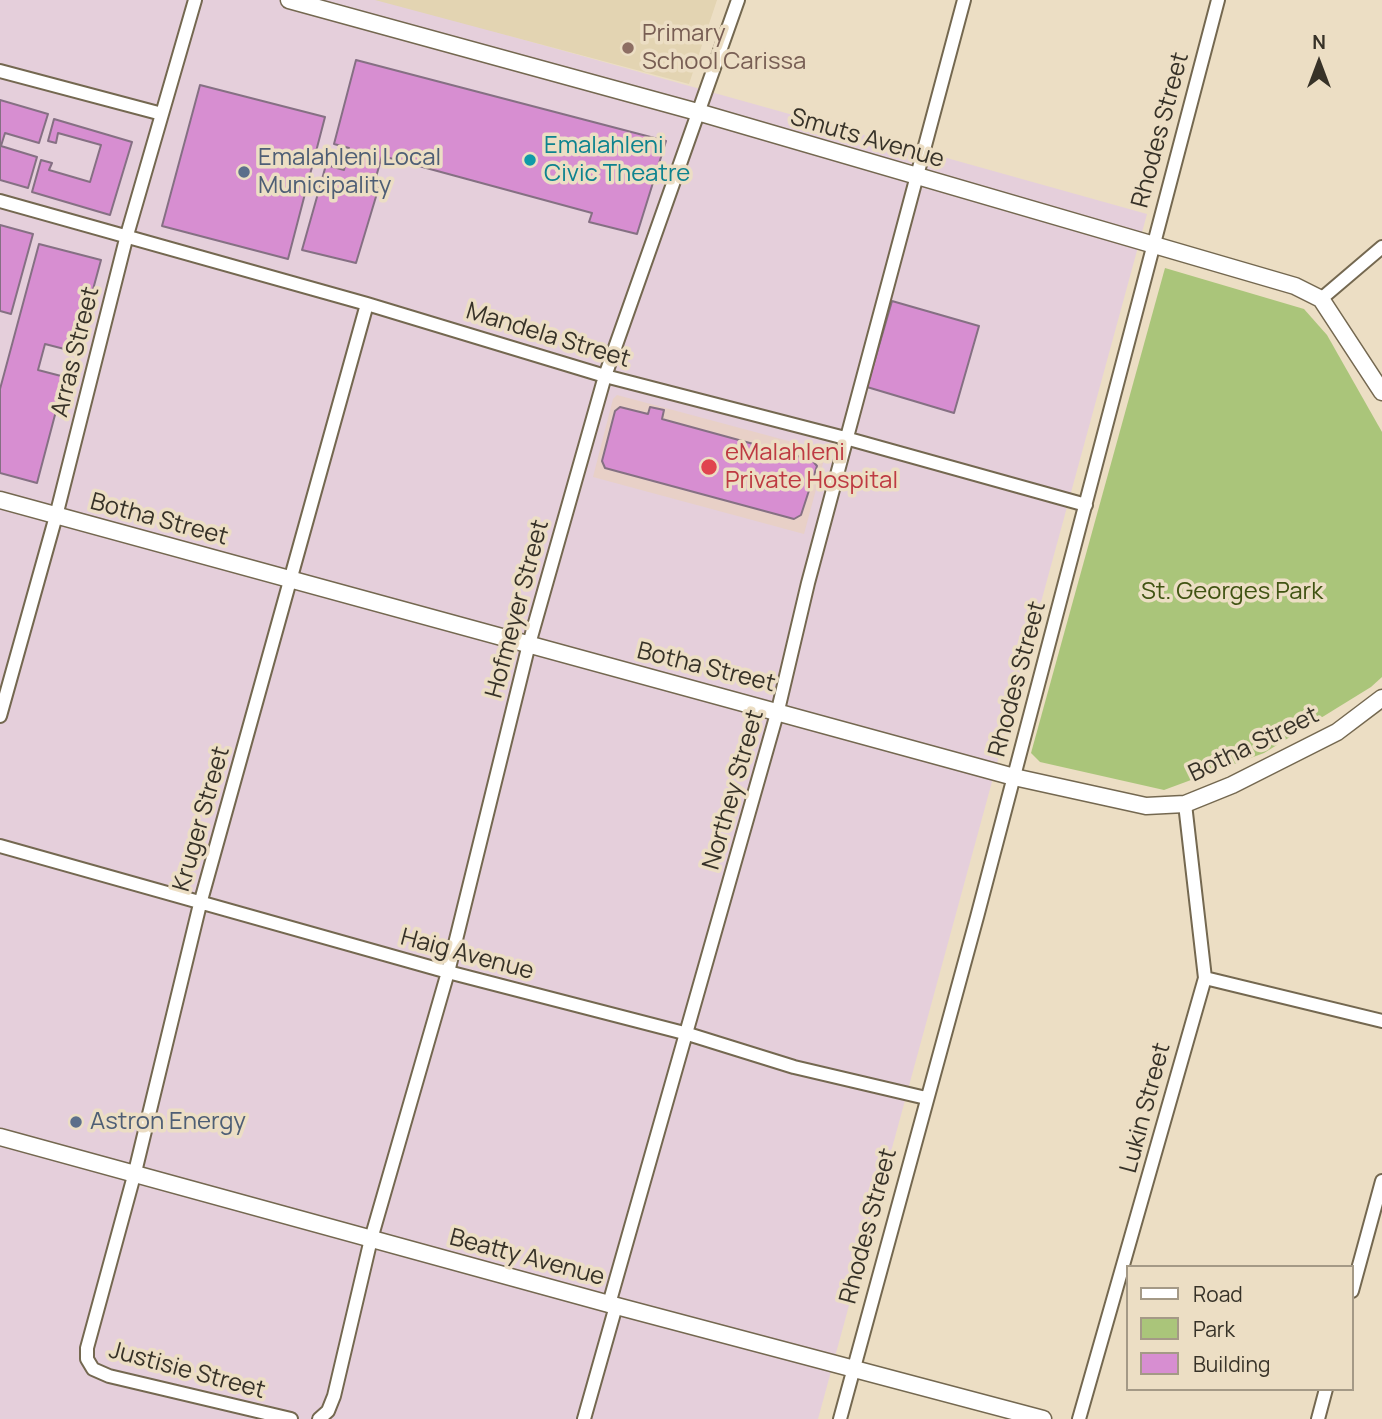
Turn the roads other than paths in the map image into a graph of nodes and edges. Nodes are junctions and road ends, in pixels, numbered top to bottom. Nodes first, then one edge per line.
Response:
1 (195, 0) edge
2 (289, 0) edge
3 (738, 0) edge
4 (964, 0) edge
5 (1218, 0) edge
6 (0, 71) edge
7 (701, 113) junction
8 (162, 114) junction
9 (918, 178) junction
10 (0, 201) edge
11 (127, 235) junction
12 (1152, 246) junction
13 (1382, 247) edge
14 (1321, 299) junction
15 (368, 304) junction
16 (605, 376) junction
17 (1382, 393) edge
18 (849, 439) junction
19 (0, 500) edge
20 (1086, 505) junction
21 (56, 516) junction
22 (291, 579) junction
23 (529, 644) junction
24 (1382, 698) edge
25 (778, 710) junction
26 (0, 716) edge
27 (1014, 776) junction
28 (1185, 804) junction
29 (0, 846) edge
30 (200, 904) junction
31 (448, 972) junction
32 (1205, 978) junction
33 (1382, 1021) edge
34 (688, 1034) junction
35 (926, 1098) junction
36 (0, 1137) edge
37 (135, 1172) junction
38 (1382, 1181) edge
39 (371, 1238) junction
40 (1354, 1284) edge
41 (612, 1305) junction
42 (87, 1348) joint
43 (853, 1367) junction
44 (1325, 1391) edge
45 (291, 1419) edge
46 (319, 1419) edge
47 (584, 1419) edge
48 (840, 1419) edge
49 (1043, 1419) edge
50 (1079, 1419) edge
51 (1318, 1419) edge

1 - 8 street, Arras Street
2 - 7 main road, Smuts Avenue
3 - 7 street, Hofmeyer Street
4 - 9 street, Northey Street
5 - 12 street, Rhodes Street
6 - 8 street
7 - 9 main road, Smuts Avenue
7 - 16 street, Hofmeyer Street
8 - 11 street, Arras Street
9 - 12 main road, Smuts Avenue
9 - 18 street, Northey Street
10 - 11 street, Mandela Street
11 - 15 street, Mandela Street
11 - 21 street, Arras Street
12 - 14 main road, Smuts Avenue
12 - 20 street, Rhodes Street
13 - 14 street
14 - 17 main road
15 - 16 street, Mandela Street
15 - 22 street, Kruger Street
16 - 18 street, Mandela Street
16 - 23 street, Hofmeyer Street
18 - 20 street, Mandela Street
18 - 25 street, Northey Street
19 - 21 main road, Botha Street
20 - 27 street, Rhodes Street
21 - 22 main road, Botha Street
21 - 26 street, Arras Street
22 - 23 main road, Botha Street
22 - 30 street, Kruger Street
23 - 25 main road, Botha Street
23 - 31 street, Hofmeyer Street
24 - 28 main road, Botha Street
25 - 27 main road, Botha Street
25 - 34 street, Northey Street
27 - 28 main road, Botha Street
27 - 35 street, Rhodes Street
28 - 32 street, Lukin Street
29 - 30 street, Haig Avenue
30 - 31 street, Haig Avenue
30 - 37 street, Kruger Street
31 - 34 street, Haig Avenue
31 - 39 street, Hofmeyer Street
32 - 33 street
32 - 50 street, Lukin Street
34 - 35 street, Haig Avenue
34 - 41 street, Northey Street
35 - 43 street, Rhodes Street
36 - 37 main road, Beatty Avenue
37 - 39 main road, Beatty Avenue
37 - 42 street, Kruger Street
38 - 40 street
39 - 41 main road, Beatty Avenue
39 - 46 street
41 - 43 main road, Beatty Avenue
41 - 47 street, Northey Street
42 - 45 street, Justisie Street
43 - 48 street, Rhodes Street
43 - 49 main road, Beatty Avenue
44 - 51 street

